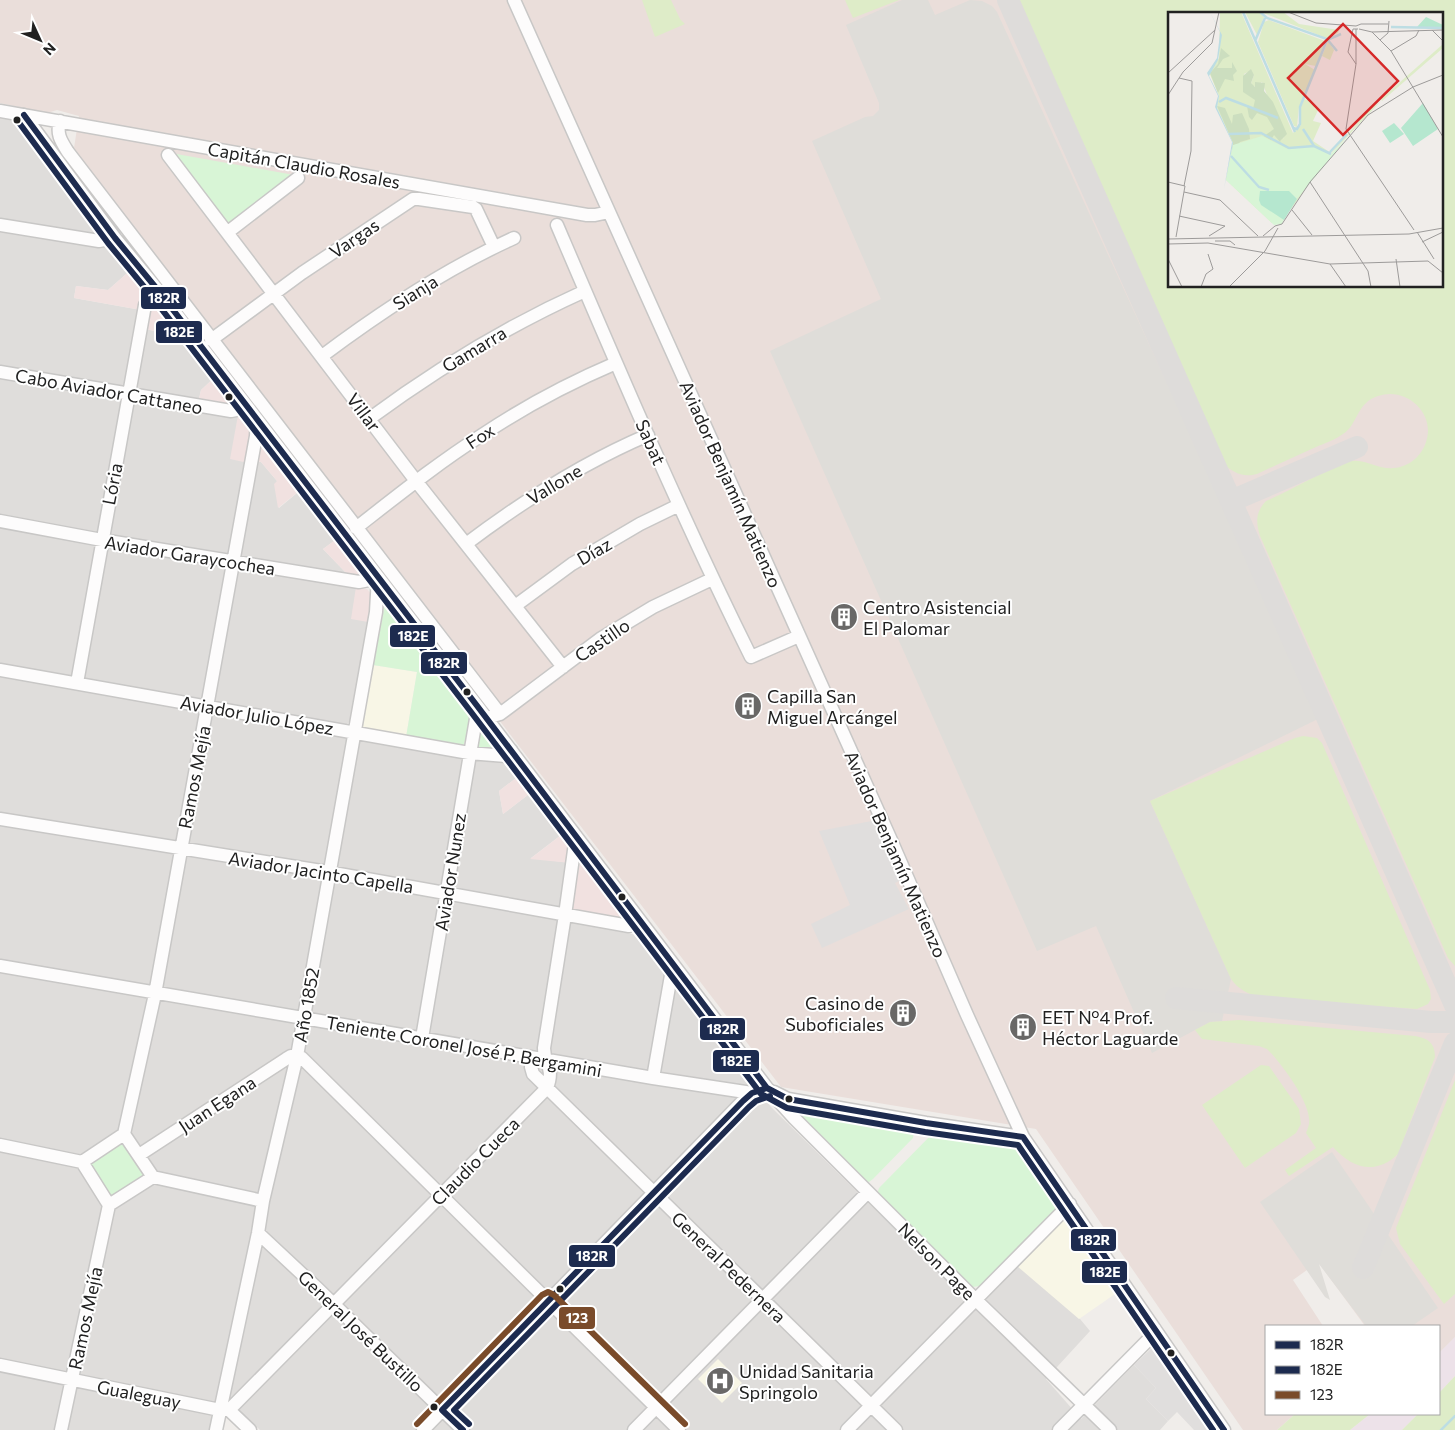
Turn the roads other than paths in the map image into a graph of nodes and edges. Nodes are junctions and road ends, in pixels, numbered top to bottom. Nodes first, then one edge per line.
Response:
1 (514, 0) edge
2 (0, 111) edge
3 (24, 115) junction
4 (60, 121) junction
5 (168, 155) dead end
6 (298, 178) dead end
7 (609, 212) junction
8 (0, 225) edge
9 (557, 225) dead end
10 (228, 232) junction
11 (116, 238) junction
12 (514, 238) dead end
13 (494, 246) junction
14 (157, 289) junction
15 (585, 291) junction
16 (273, 292) junction
17 (212, 340) junction
18 (322, 356) junction
19 (616, 363) junction
20 (0, 372) edge
21 (129, 394) junction
22 (247, 408) junction
23 (369, 419) junction
24 (258, 420) junction
25 (648, 435) junction
26 (416, 481) junction
27 (679, 505) junction
28 (0, 521) edge
29 (356, 528) junction
30 (102, 540) junction
31 (466, 544) junction
32 (234, 562) junction
33 (375, 574) junction
34 (712, 579) junction
35 (515, 606) junction
36 (799, 636) junction
37 (563, 666) junction
38 (0, 670) edge
39 (77, 683) junction
40 (208, 706) junction
41 (478, 707) junction
42 (500, 714) junction
43 (486, 718) junction
44 (354, 733) junction
45 (511, 750) junction
46 (470, 753) junction
47 (0, 819) edge
48 (576, 836) junction
49 (181, 849) junction
50 (328, 872) junction
51 (447, 894) junction
52 (566, 915) junction
53 (640, 921) junction
54 (672, 964) junction
55 (0, 966) edge
56 (155, 994) junction
57 (304, 1018) junction
58 (422, 1038) junction
59 (297, 1056) junction
60 (541, 1058) junction
61 (653, 1078) junction
62 (547, 1088) junction
63 (768, 1088) junction
64 (752, 1093) junction
65 (124, 1134) junction
66 (1023, 1137) junction
67 (0, 1145) edge
68 (138, 1155) junction
69 (82, 1162) junction
70 (153, 1177) junction
71 (868, 1192) junction
72 (654, 1194) junction
73 (441, 1196) junction
74 (264, 1201) junction
75 (1070, 1204) junction
76 (109, 1205) junction
77 (258, 1233) junction
78 (975, 1299) junction
79 (762, 1300) junction
80 (548, 1301) junction
81 (333, 1303) junction
82 (1155, 1329) junction
83 (0, 1365) edge
84 (72, 1380) junction
85 (224, 1391) junction
86 (240, 1398) junction
87 (1084, 1405) junction
88 (871, 1406) junction
89 (656, 1408) junction
90 (225, 1410) junction
91 (442, 1410) junction
92 (61, 1430) edge
93 (216, 1430) edge
94 (250, 1430) edge
95 (422, 1430) edge
96 (462, 1430) edge
97 (634, 1430) edge
98 (679, 1430) edge
99 (847, 1430) edge
100 (896, 1430) edge
101 (1059, 1430) edge
102 (1110, 1430) edge
103 (1224, 1430) edge

1 - 7 street, Aviador Benjamín Matienzo
2 - 3 street, Capitán Claudio Rosales
3 - 4 street, Capitán Claudio Rosales
3 - 11 street, Nelson Page
4 - 7 street, Capitán Claudio Rosales
4 - 17 street
5 - 10 street, Villar
6 - 10 street
7 - 36 street, Aviador Benjamín Matienzo
8 - 11 street
9 - 15 street, Sabat
10 - 16 street, Villar
11 - 14 street, Nelson Page
12 - 13 street, Sianja
13 - 16 street, Vargas
13 - 18 street, Sianja
14 - 21 street, Lória
14 - 22 street, Nelson Page
15 - 19 street, Sabat
15 - 23 street, Gamarra
16 - 17 street, Vargas
16 - 18 street, Villar
17 - 29 street
18 - 23 street, Villar
19 - 25 street, Sabat
19 - 26 street, Fox
20 - 21 street, Cabo Aviador Cattaneo
21 - 22 street, Cabo Aviador Cattaneo
21 - 30 street, Lória
22 - 24 street, Nelson Page
23 - 26 street, Villar
24 - 32 street, Ramos Mejía
24 - 33 street, Nelson Page
25 - 27 street, Sabat
25 - 31 street, Vallone
26 - 29 street, Fox
26 - 31 street, Villar
27 - 34 street, Sabat
27 - 35 street, Díaz
28 - 30 street, Aviador Garaycochea
29 - 42 street
30 - 32 street, Aviador Garaycochea
30 - 39 street, Lória
31 - 35 street, Villar
32 - 33 street, Aviador Garaycochea
32 - 40 street, Ramos Mejía
33 - 41 street, Nelson Page
33 - 44 street, Año 1852
34 - 36 street, Sabat
34 - 37 street, Castillo
35 - 37 street, Villar
36 - 66 street, Aviador Benjamín Matienzo
37 - 42 street, Castillo
38 - 39 street, Aviador Julio López
39 - 40 street, Aviador Julio López
40 - 44 street, Aviador Julio López
40 - 49 street, Ramos Mejía
41 - 43 street, Nelson Page
41 - 46 street, Aviador Nunez
42 - 43 street
43 - 45 street, Nelson Page
44 - 46 street, Aviador Julio López
44 - 50 street, Año 1852
45 - 46 street, Aviador Julio López
45 - 48 street, Nelson Page
46 - 51 street, Aviador Nunez
47 - 49 street, Aviador Jacinto Capella
48 - 52 street
48 - 53 street, Nelson Page
49 - 50 street, Aviador Jacinto Capella
49 - 56 street, Ramos Mejía
50 - 51 street, Aviador Jacinto Capella
50 - 57 street, Año 1852
51 - 52 street, Aviador Jacinto Capella
51 - 58 street, Aviador Nunez
52 - 53 street, Aviador Jacinto Capella
52 - 60 street
53 - 54 street, Nelson Page
54 - 61 street
54 - 63 street, Nelson Page
55 - 56 street, Teniente Coronel José P. Bergamini
56 - 57 street, Teniente Coronel José P. Bergamini
56 - 65 street, Ramos Mejía
57 - 58 street, Teniente Coronel José P. Bergamini
57 - 59 street, Año 1852
58 - 60 street, Teniente Coronel José P. Bergamini
59 - 68 street, Juan Egana
59 - 73 street
59 - 74 street, Año 1852
60 - 61 street, Teniente Coronel José P. Bergamini
60 - 62 street
60 - 62 street, General Pedernera
61 - 64 street, Teniente Coronel José P. Bergamini
62 - 72 street, General Pedernera
62 - 73 street, Claudio Cueca
63 - 64 street
63 - 66 street
63 - 71 street, Nelson Page
64 - 72 street
65 - 68 street
65 - 69 street
66 - 75 street, Aviador Benjamín Matienzo
67 - 69 street
68 - 70 street
69 - 76 street
70 - 74 street
70 - 76 street
71 - 78 street, Nelson Page
71 - 79 street
72 - 79 street, General Pedernera
72 - 80 street
73 - 80 street
73 - 81 street, Claudio Cueca
74 - 77 street, Año 1852
75 - 78 street
75 - 82 street, Aviador Benjamín Matienzo
76 - 84 street, Ramos Mejía
77 - 81 street, General José Bustillo
77 - 85 street, Año 1852
78 - 87 street, Nelson Page
78 - 88 street
79 - 88 street, General Pedernera
79 - 89 street
80 - 89 street
80 - 91 street
81 - 86 street, Claudio Cueca
81 - 91 street, General José Bustillo
82 - 87 street
82 - 103 street, Aviador Benjamín Matienzo
83 - 84 street, Gualeguay
84 - 90 street, Gualeguay
84 - 92 street, Ramos Mejía
85 - 86 street
85 - 90 street, Año 1852
86 - 90 street, Claudio Cueca
87 - 101 street
87 - 102 street, Nelson Page
88 - 99 street
88 - 100 street, General Pedernera
89 - 97 street
89 - 98 street
90 - 93 street, Año 1852
90 - 94 street
91 - 95 street
91 - 96 street, General José Bustillo

